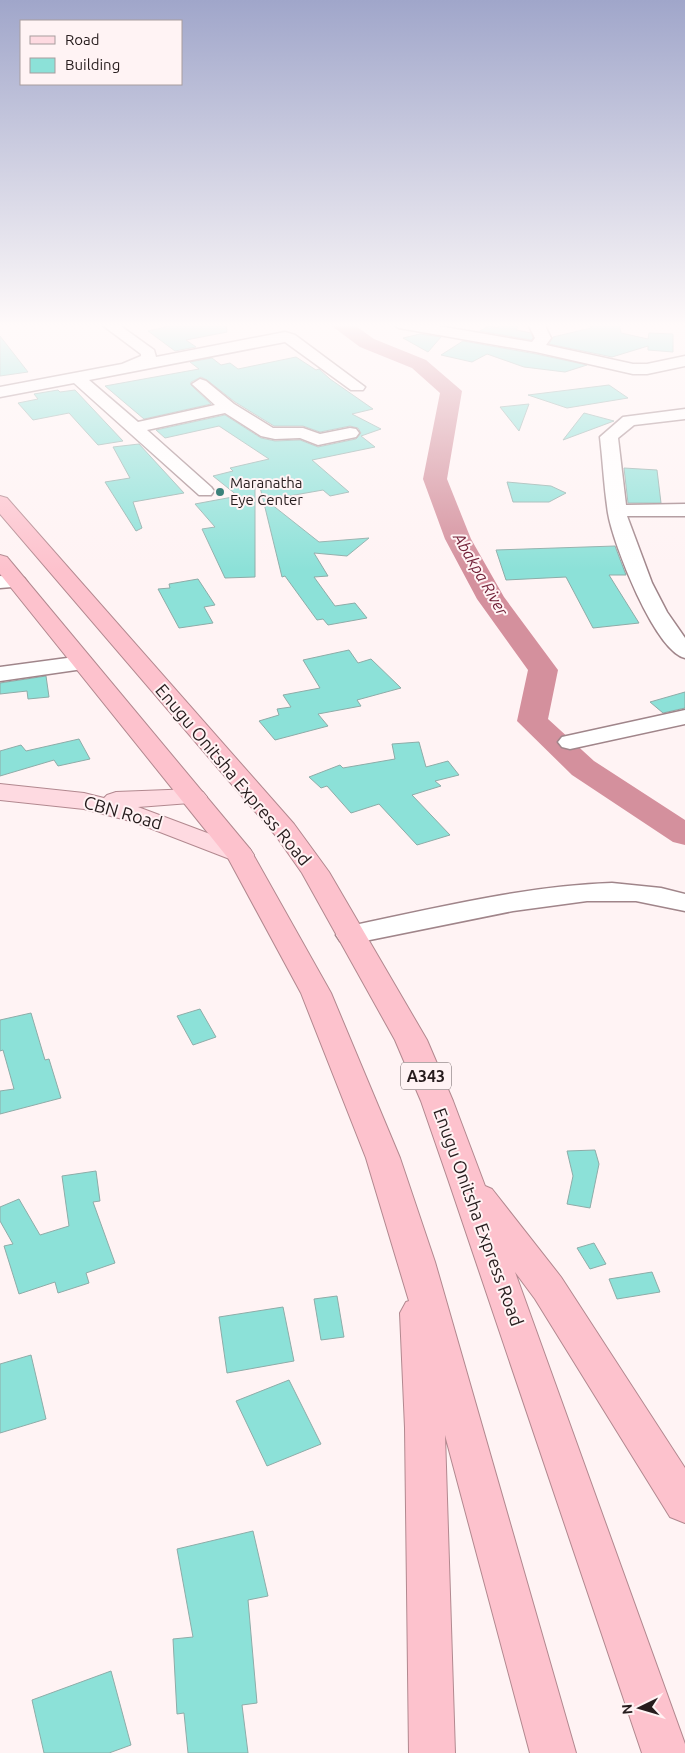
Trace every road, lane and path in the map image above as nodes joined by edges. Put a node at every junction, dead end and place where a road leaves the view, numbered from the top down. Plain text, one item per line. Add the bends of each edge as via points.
1 (109, 406) edge
2 (228, 406) joint
3 (685, 414) edge
4 (134, 428) junction
5 (350, 433) dead end
6 (205, 491) dead end
7 (0, 502) edge
8 (685, 510) edge
9 (618, 511) junction
10 (5, 575) edge
11 (685, 652) edge
12 (82, 663) junction
13 (0, 674) edge
14 (685, 716) edge
15 (570, 742) dead end
16 (0, 792) edge
17 (194, 797) junction
18 (84, 801) junction
19 (240, 856) junction
20 (685, 903) edge
21 (350, 935) junction
22 (466, 1179) junction
23 (417, 1262) junction
24 (685, 1504) edge
25 (432, 1753) edge
26 (553, 1753) edge
27 (665, 1753) edge

1 - 4 street
2 - 4 street
2 - 5 street via 275,434 299,433 322,440
3 - 9 street via 630,421 609,437
4 - 6 street
7 - 21 highway, Enugu Onitsha Express Road / A343 via 285,830 315,872
8 - 9 street
9 - 11 street via 645,590 657,615
10 - 12 highway
12 - 13 street
12 - 17 highway
14 - 15 street
16 - 18 main road, CBN Road
17 - 18 main road
17 - 19 highway
18 - 19 main road, CBN Road via 144,816
19 - 23 highway via 320,1002 383,1158
20 - 21 street via 631,892 566,893
21 - 22 highway, Enugu Onitsha Express Road / A343 via 410,1040
22 - 24 highway via 548,1288
22 - 27 highway, Enugu Onitsha Express Road / A343
23 - 25 highway via 425,1428
23 - 26 highway

